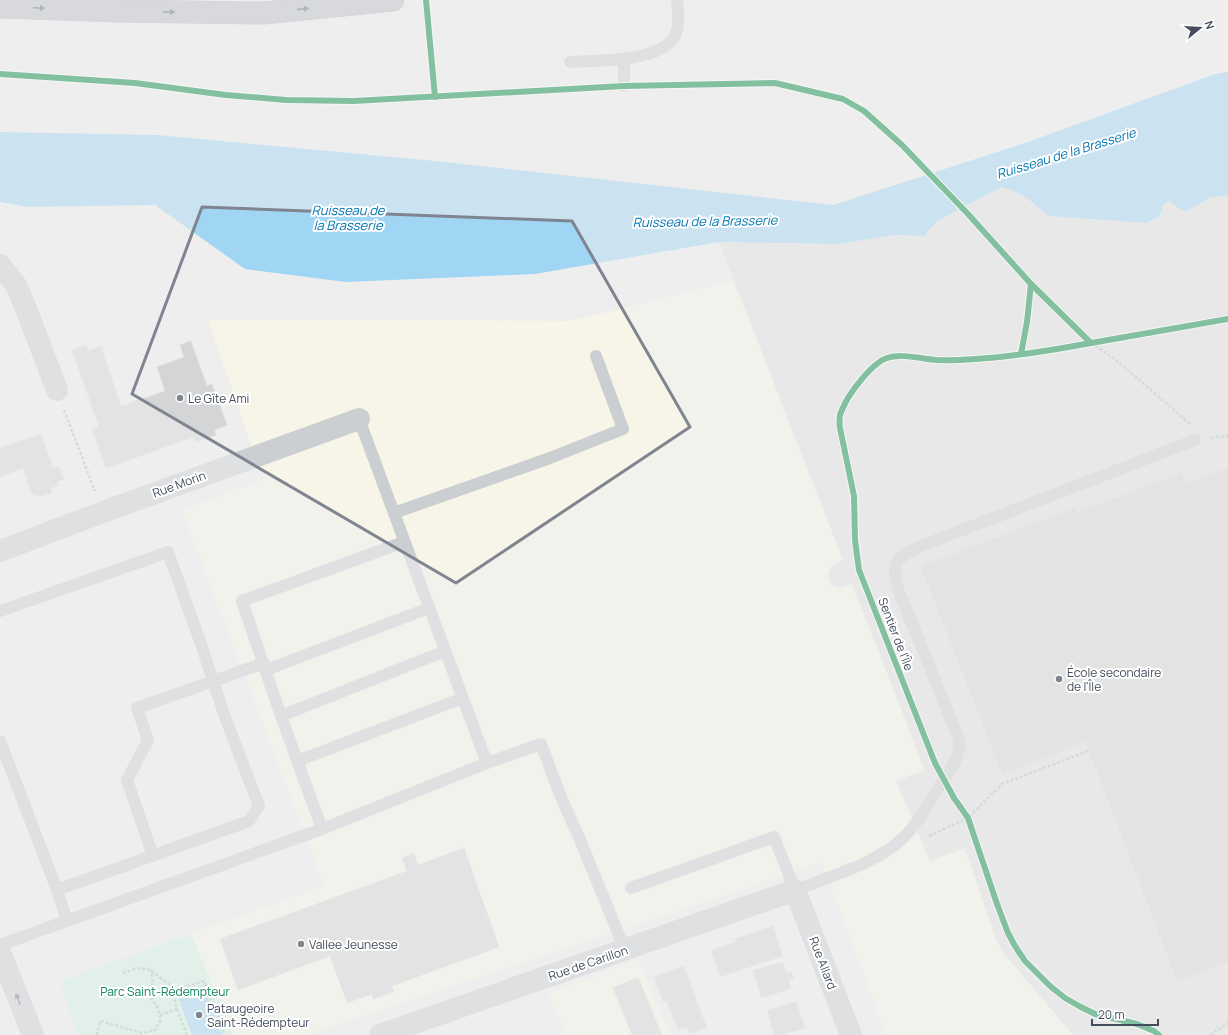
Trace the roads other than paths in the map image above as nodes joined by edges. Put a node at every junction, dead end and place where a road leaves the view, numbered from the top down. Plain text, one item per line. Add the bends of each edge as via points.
1 (393, 0) edge
2 (677, 0) edge
3 (0, 7) edge
4 (624, 59) junction
5 (570, 62) dead end
6 (624, 86) dead end
7 (0, 265) edge
8 (596, 356) dead end
9 (57, 390) road end
10 (359, 419) joint
11 (1195, 440) dead end
12 (394, 513) junction
13 (404, 542) junction
14 (0, 551) edge
15 (429, 608) junction
16 (0, 611) edge
17 (445, 651) junction
18 (265, 667) junction
19 (214, 682) junction
20 (463, 698) junction
21 (281, 716) junction
22 (0, 741) edge
23 (297, 761) junction
24 (487, 763) junction
25 (322, 829) junction
26 (153, 856) junction
27 (631, 888) dead end
28 (57, 890) junction
29 (795, 890) junction
30 (67, 920) junction
31 (0, 946) edge
32 (625, 950) junction
33 (0, 952) edge
34 (33, 1035) edge
35 (380, 1035) edge
36 (851, 1035) edge

3 -> 1 highway via 264,13
2 - 4 lane via 678,24 673,39 658,50
4 - 5 lane
4 - 6 lane
7 - 9 street via 16,285
8 - 12 lane via 623,429 550,458
10 - 12 lane
10 - 14 street, Rue Morin
11 - 29 lane via 903,554 894,569 898,589 958,738 958,755 914,826 902,840 863,864
12 - 13 lane
13 - 15 lane
13 - 18 lane via 242,601
15 - 17 lane
15 - 18 lane
16 - 19 lane via 168,552
17 - 20 lane
17 - 21 lane
18 - 19 lane
18 - 21 lane
19 - 26 lane via 138,708 148,740 127,780
19 - 26 lane via 259,806 249,821
20 - 23 lane
20 - 24 lane
21 - 23 lane
22 - 28 lane
23 - 25 lane
24 - 25 lane
24 - 32 lane via 541,744
25 - 30 lane
26 - 28 lane
27 - 29 lane via 774,837
28 - 30 lane
29 - 32 street, Rue de Carillon
29 - 36 street, Rue Allard
30 - 31 lane
32 - 35 street, Rue de Carillon
34 -> 33 main road

